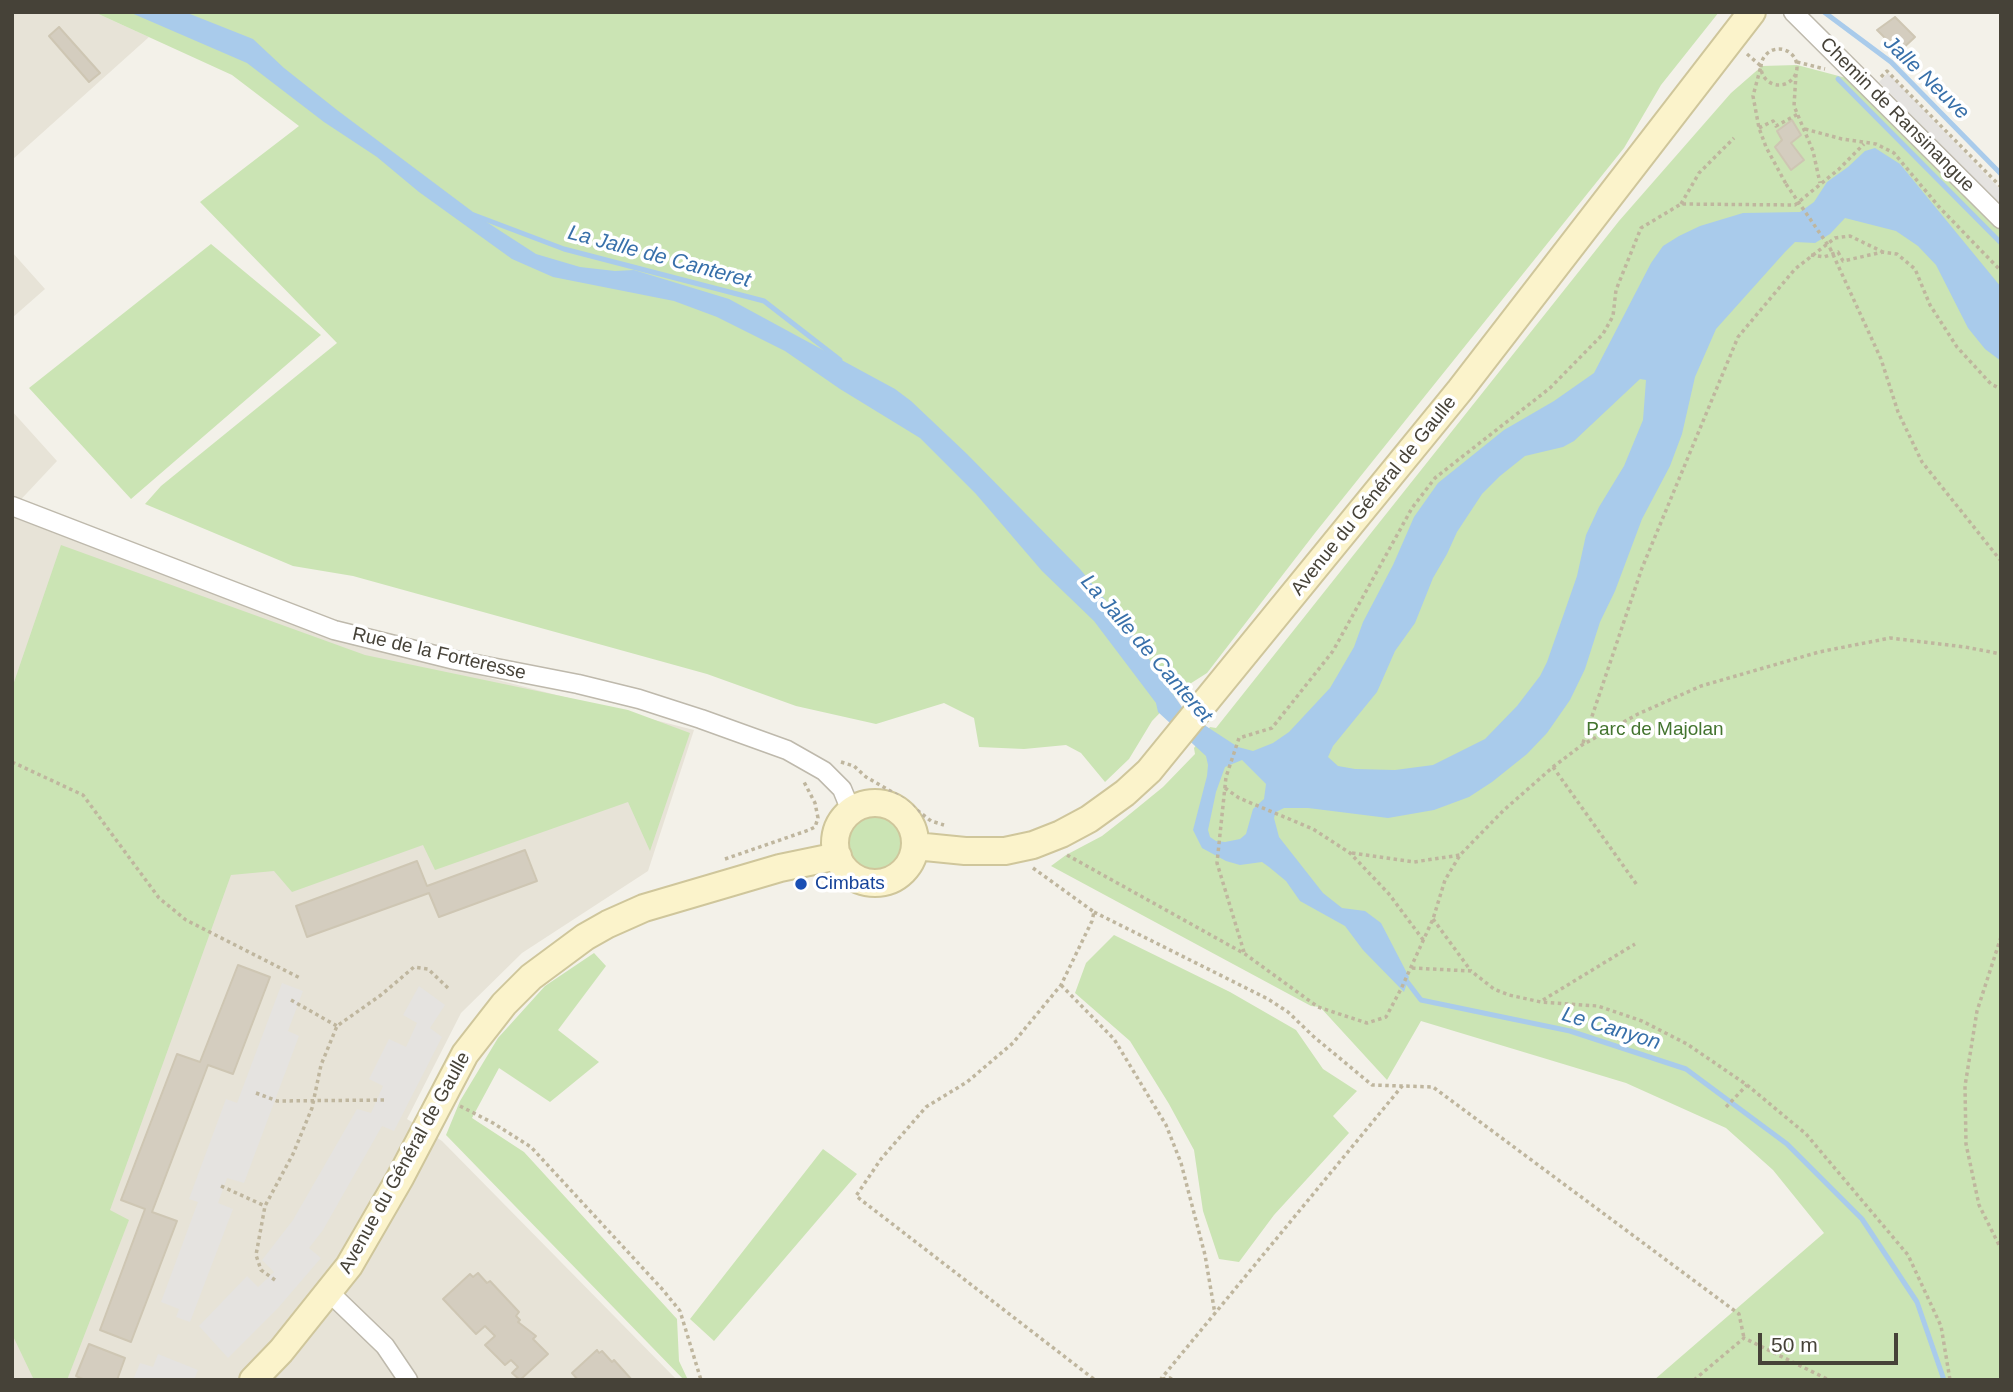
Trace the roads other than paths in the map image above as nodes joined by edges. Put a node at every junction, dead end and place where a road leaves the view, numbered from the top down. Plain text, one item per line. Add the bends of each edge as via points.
1 (1752, 12) edge
2 (1793, 12) edge
3 (2001, 219) edge
4 (12, 506) edge
5 (851, 810) junction
6 (915, 846) junction
7 (838, 856) junction
8 (329, 1292) junction
9 (253, 1380) edge
10 (408, 1380) edge

1 - 6 main road, Avenue du Général de Gaulle via 1460,390 1204,706 1125,793 1089,819 1043,841 1005,851
2 - 3 street, Chemin de Ransinangue
4 - 5 street, Rue de la Forteresse via 334,630 590,687 787,750 824,771 842,789
5 - 6 main road via 876,803 900,811 909,821
5 - 7 main road via 837,831
6 - 7 main road via 904,870 880,882 854,876
7 - 8 main road, Avenue du Général de Gaulle via 667,901 608,924 531,977 464,1054 370,1233
8 - 9 main road, Avenue du Général de Gaulle
8 - 10 street via 385,1346

